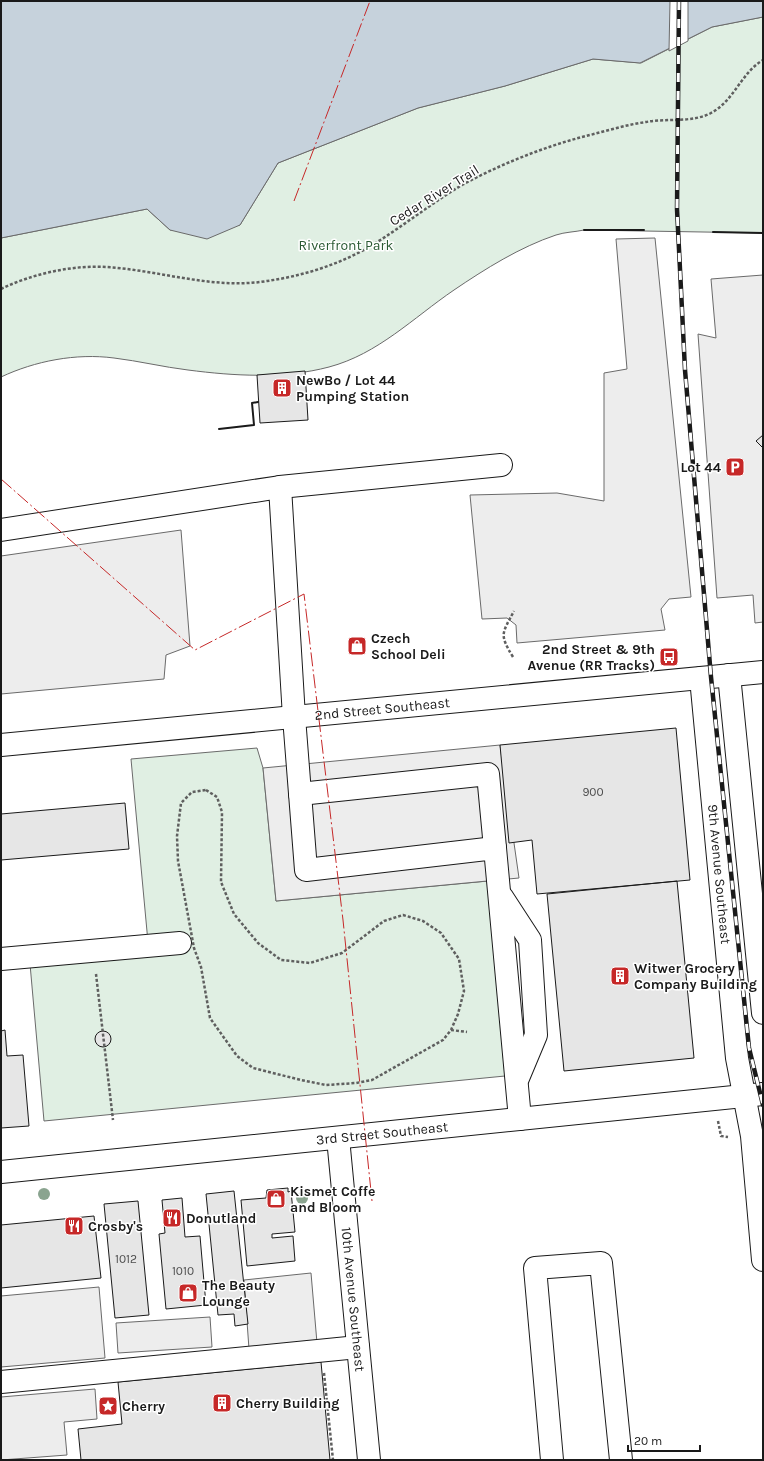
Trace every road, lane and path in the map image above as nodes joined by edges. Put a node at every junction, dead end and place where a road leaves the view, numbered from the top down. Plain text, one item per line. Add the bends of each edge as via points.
1 (763, 60) edge
2 (1, 289) edge
3 (501, 464) dead end
4 (280, 487) junction
5 (1, 530) edge
6 (514, 611) dead end
7 (513, 657) dead end
8 (763, 672) edge
9 (729, 675) junction
10 (701, 678) junction
11 (294, 717) junction
12 (1, 745) edge
13 (300, 794) junction
14 (495, 848) junction
15 (180, 944) dead end
16 (94, 951) junction
17 (1, 959) edge
18 (763, 1013) edge
19 (451, 1030) junction
20 (467, 1032) dead end
21 (754, 1095) edge
22 (520, 1119) junction
23 (113, 1120) dead end
24 (718, 1121) dead end
25 (735, 1137) dead end
26 (338, 1138) junction
27 (1, 1172) edge
28 (763, 1260) edge
29 (358, 1347) junction
30 (322, 1351) junction
31 (1, 1382) edge
32 (333, 1460) edge
33 (369, 1460) edge
34 (552, 1460) edge
35 (621, 1460) edge

1 - 2 path, Cedar River Trail via 746,74 728,100 710,114 626,126 557,145 520,159 462,186 367,248 316,270 265,282 241,283 192,280 105,267 83,268 39,275
3 - 4 street
4 - 5 street
4 - 11 street
6 - 7 path via 503,641
8 - 9 street, 2nd Street Southeast
9 - 10 street, 2nd Street Southeast
9 - 18 street
10 - 11 street, 2nd Street Southeast
10 - 21 street, 9th Avenue Southeast via 737,1058
11 - 12 street, 2nd Street Southeast
11 - 13 street
13 - 14 street via 488,774
13 - 14 street via 306,870
14 - 22 street
15 - 16 street
16 - 17 street
16 - 23 path
19 - 19 path via 464,991 459,959 441,933 423,921 403,915 384,921 342,953 310,963 281,960 258,943 234,914 221,882 222,812 216,797 206,790 192,792 181,803 177,836 178,861 194,948 201,967 210,1018 237,1056 253,1068 301,1080 326,1085 356,1083 372,1080 443,1040
19 - 20 path
21 - 22 street, 3rd Street Southeast
21 - 28 street, 9th Avenue Southeast via 752,1136
22 - 26 street, 3rd Street Southeast
24 - 25 path via 721,1136
26 - 27 street, 3rd Street Southeast
26 - 29 street, 10th Avenue Southeast
29 - 30 street
29 - 33 street, 10th Avenue Southeast
30 - 31 street
30 - 32 path
34 - 35 street via 535,1268 601,1263

